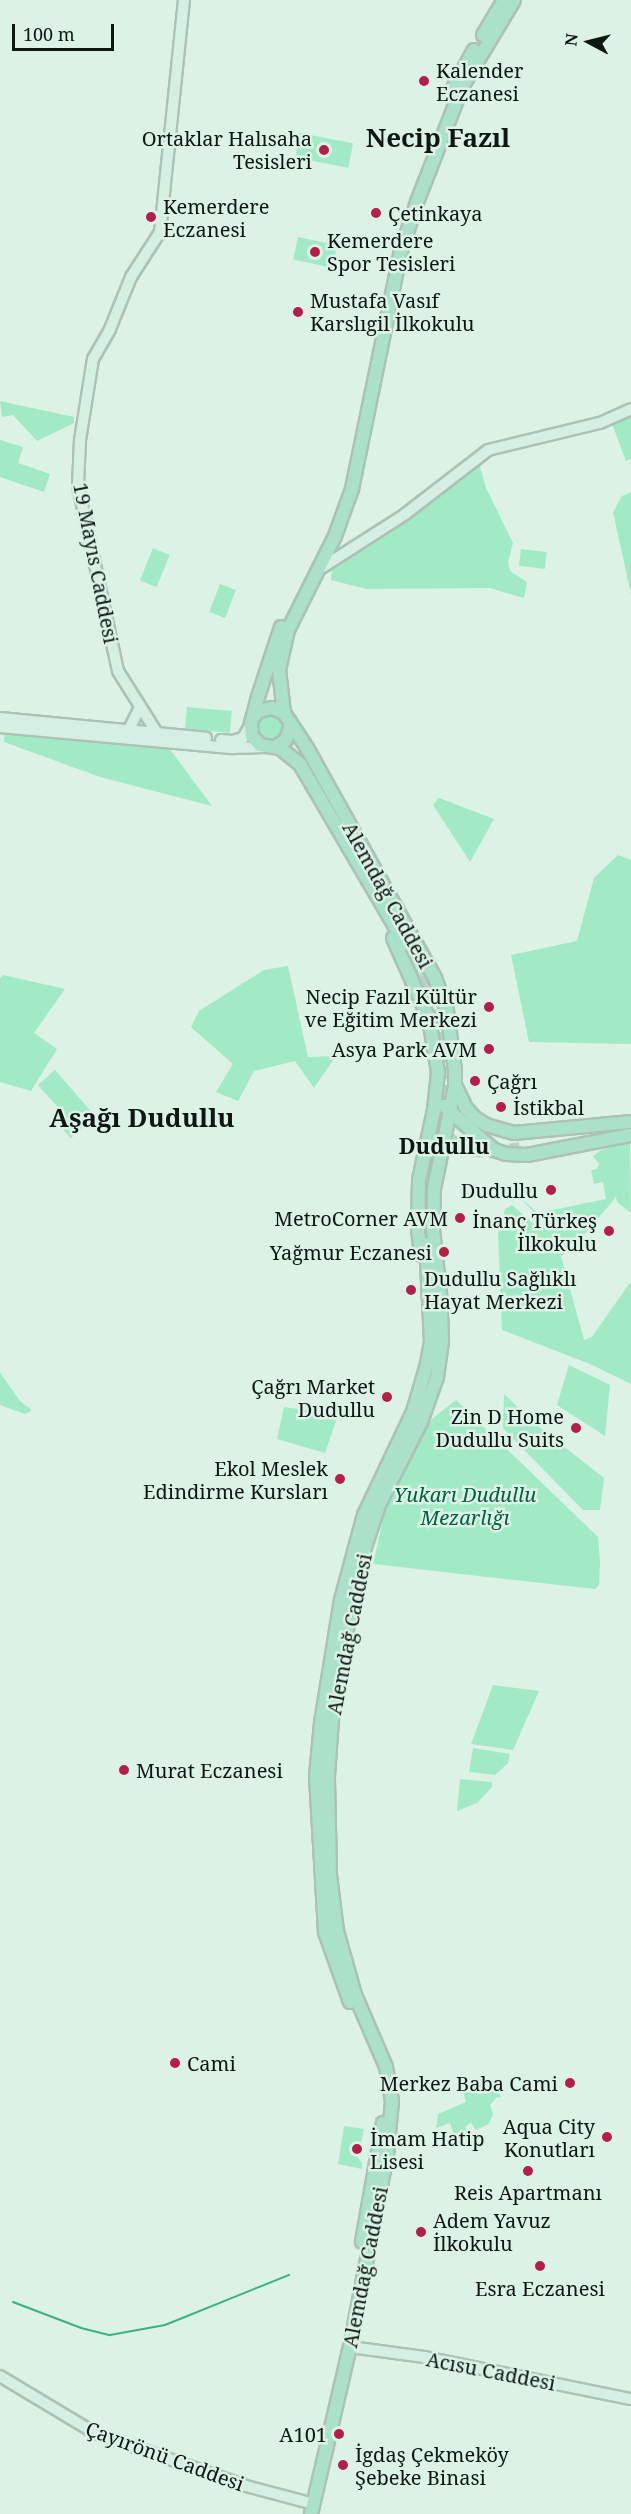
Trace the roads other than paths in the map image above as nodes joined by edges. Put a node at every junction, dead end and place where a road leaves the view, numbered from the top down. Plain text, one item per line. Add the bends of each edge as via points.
1 (184, 0) edge
2 (504, 0) edge
3 (514, 0) edge
4 (465, 72) junction
5 (631, 409) edge
6 (360, 429) junction
7 (318, 570) junction
8 (140, 707) junction
9 (287, 717) junction
10 (0, 718) edge
11 (253, 720) junction
12 (0, 728) edge
13 (128, 731) junction
14 (157, 733) junction
15 (270, 747) junction
16 (317, 791) junction
17 (405, 944) tunnel mouth
18 (447, 1011) junction
19 (429, 1019) junction
20 (455, 1070) junction
21 (438, 1072) junction
22 (455, 1086) junction
23 (450, 1111) junction
24 (631, 1122) edge
25 (514, 1132) junction
26 (631, 1135) edge
27 (518, 1151) junction
28 (428, 1177) tunnel mouth
29 (428, 1296) junction
30 (322, 1776) junction
31 (346, 2346) junction
32 (0, 2376) edge
33 (631, 2399) edge
34 (308, 2509) edge

1 - 8 street, 19 Mayıs Caddesi via 160,232 132,277 93,358 80,440 78,486 106,620 118,671
2 - 4 main road, Alemdağ Caddesi
3 - 4 main road, Alemdağ Caddesi
4 - 6 main road, Alemdağ Caddesi via 413,202
5 - 7 street via 600,423 488,450 404,515
6 - 7 main road, Alemdağ Caddesi via 352,489 336,536
6 - 11 main road, Alemdağ Caddesi via 328,533 281,627
7 - 9 main road, Alemdağ Caddesi via 282,649 279,678
8 - 13 street
8 - 14 street, 19 Mayıs Caddesi
9 - 11 main road via 278,709 265,708
9 - 15 main road via 286,741
9 - 18 main road, Alemdağ Caddesi via 435,978
10 - 13 street
11 - 14 street via 243,738 232,741
11 - 15 main road, Alemdağ Caddesi via 255,741
12 - 15 street via 233,748
13 - 14 street
15 - 16 main road, Alemdağ Caddesi via 291,755
16 - 17 main road, Alemdağ Caddesi
16 - 19 main road, Alemdağ Caddesi via 327,821 400,951
18 - 19 main road via 433,1011
18 - 20 main road, Alemdağ Caddesi
19 - 21 main road, Alemdağ Caddesi
20 - 21 main road
20 - 22 main road, Alemdağ Caddesi
21 - 23 main road via 441,1102
21 - 29 main road, Alemdağ Caddesi via 419,1180 419,1240
22 - 23 main road, Alemdağ Caddesi
22 - 25 main road via 475,1119
23 - 27 main road via 494,1150
23 - 30 main road, Alemdağ Caddesi via 436,1171 433,1209 442,1340 437,1377 421,1422 379,1505 365,1547
24 - 25 main road
25 - 27 main road via 506,1136 502,1145 506,1152
26 - 27 main road
28 - 29 main road, Alemdağ Caddesi
29 - 30 main road, Alemdağ Caddesi via 431,1342 427,1364 413,1412 364,1515 341,1600 321,1723
30 - 31 main road, Alemdağ Caddesi via 325,1932 385,2088 378,2178
31 - 33 street, Acısu Caddesi via 424,2357
31 - 34 main road, Alemdağ Caddesi
32 - 34 street, Çayırönü Caddesi via 95,2433

